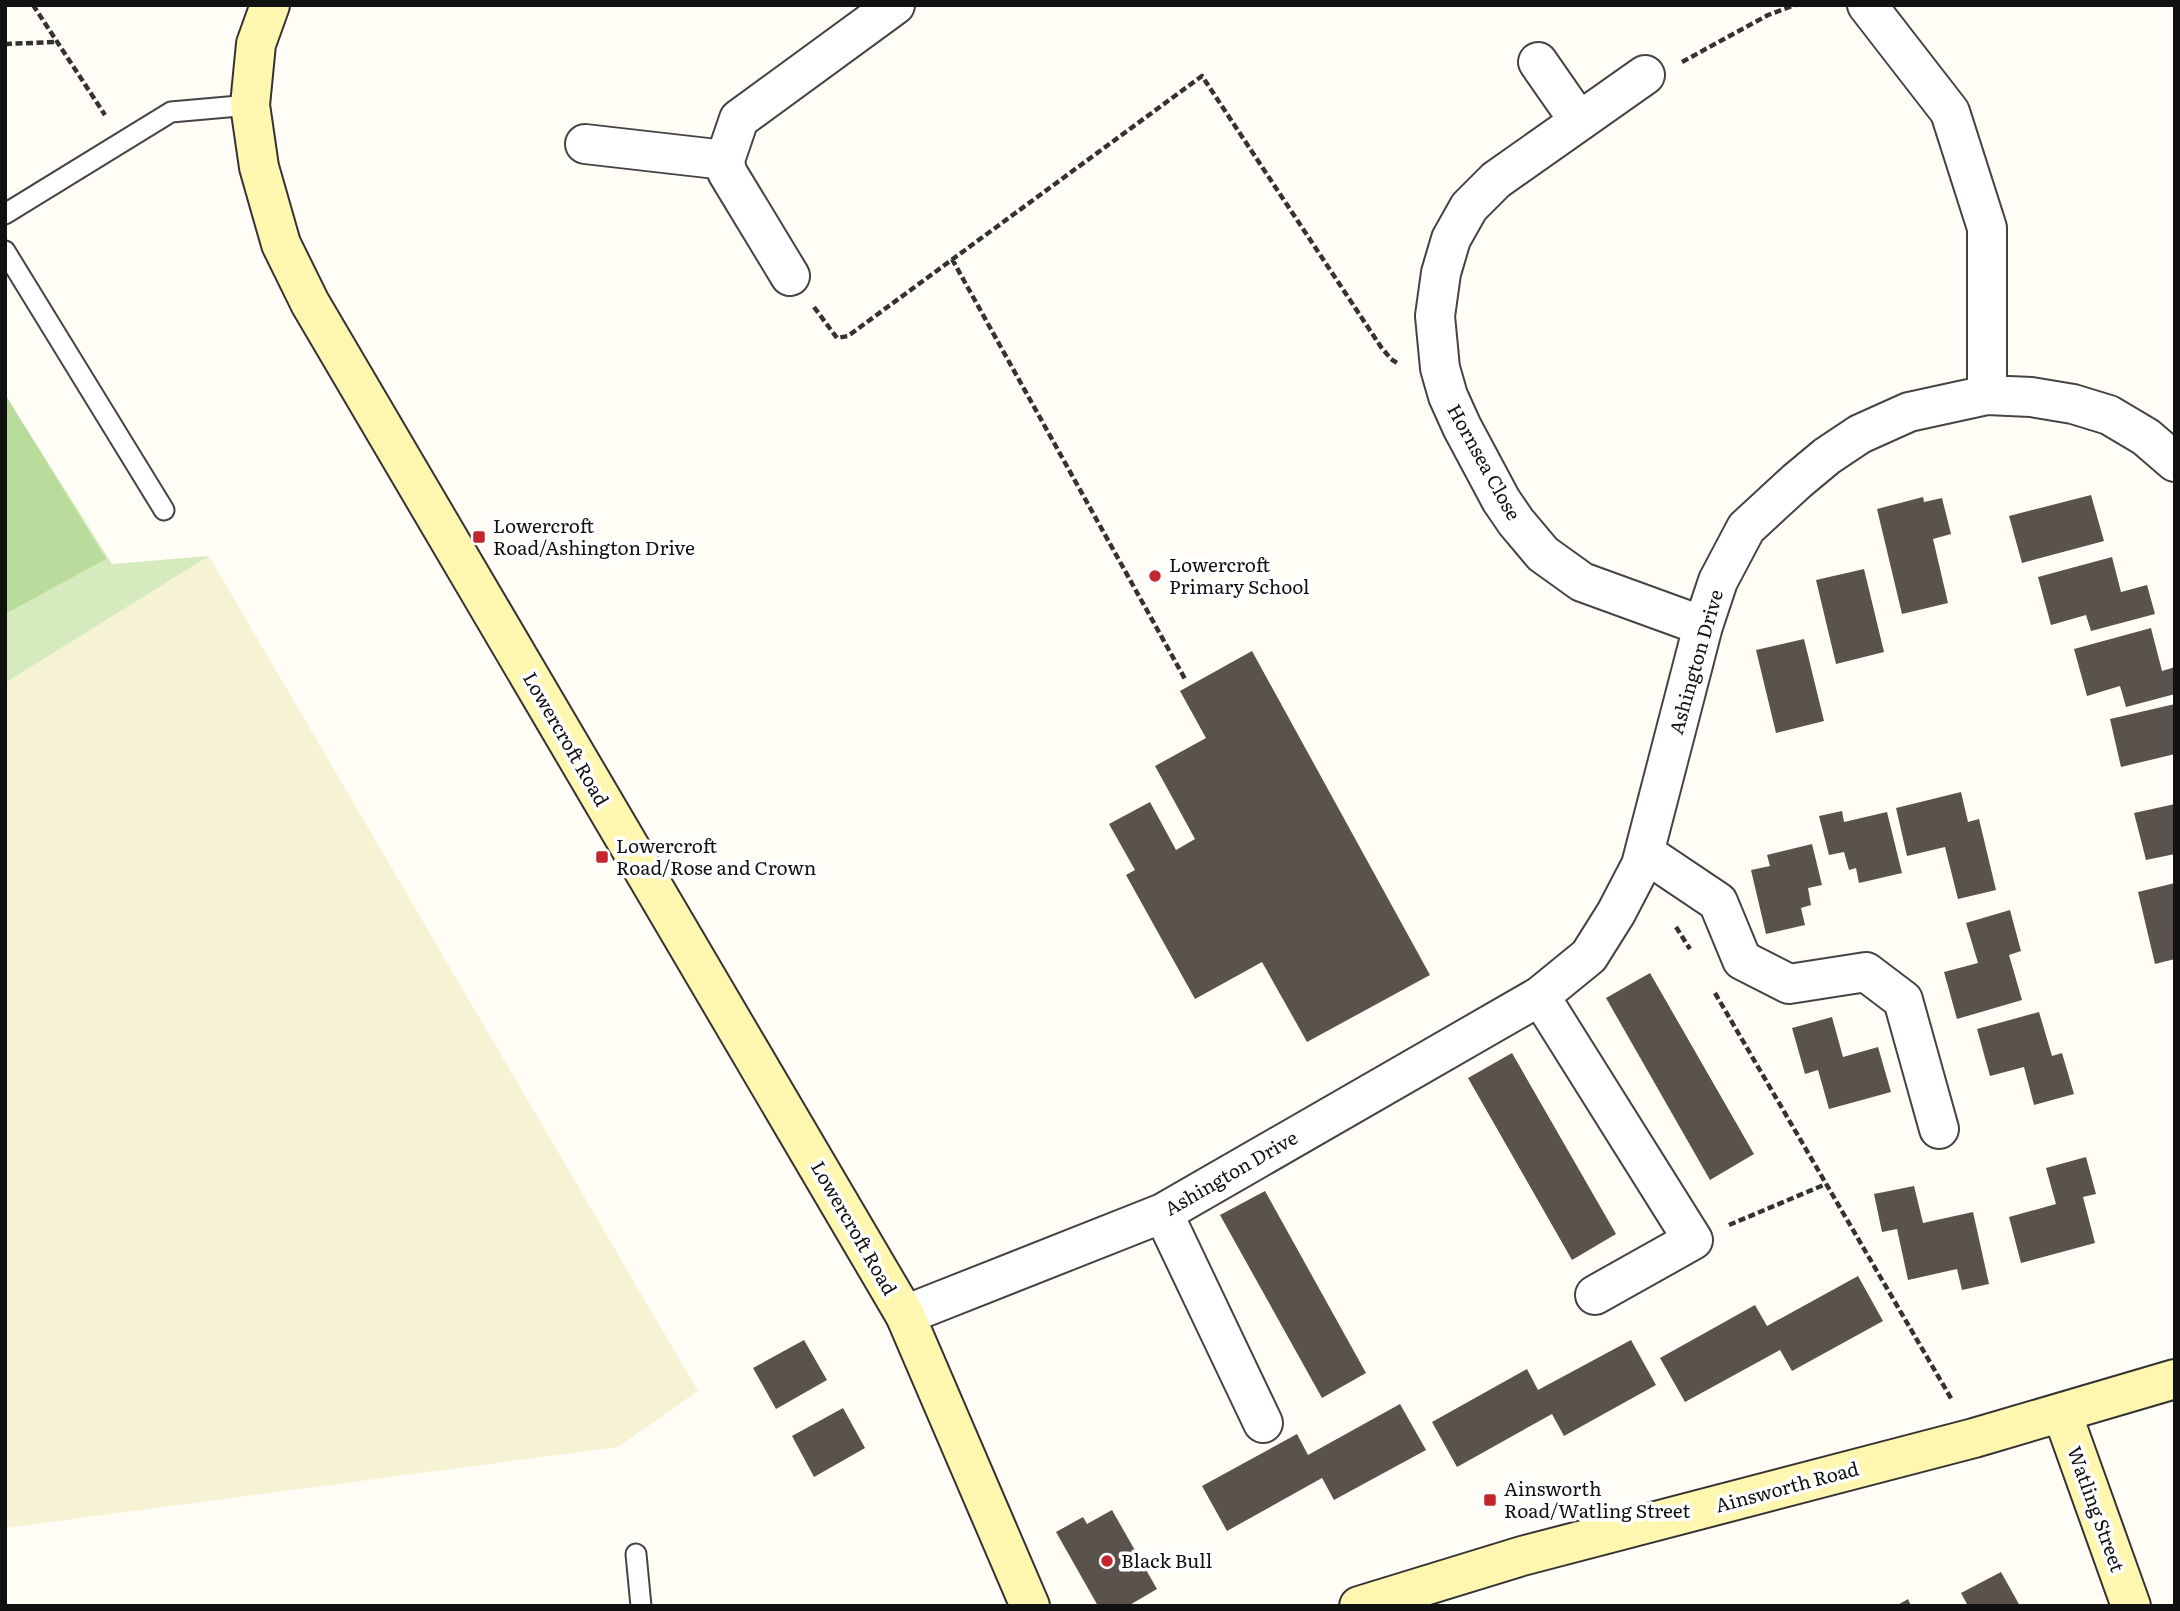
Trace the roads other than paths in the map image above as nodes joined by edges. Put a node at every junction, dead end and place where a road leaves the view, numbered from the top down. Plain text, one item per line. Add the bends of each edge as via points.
1 (270, 5) edge
2 (895, 5) edge
3 (1867, 5) edge
4 (1538, 62) dead end
5 (1645, 75) road end
6 (250, 105) junction
7 (1579, 121) junction
8 (585, 144) dead end
9 (725, 160) junction
10 (5, 214) edge
11 (5, 250) edge
12 (790, 276) road end
13 (1987, 395) junction
14 (2175, 462) edge
15 (164, 510) dead end
16 (1703, 626) junction
17 (1645, 853) junction
18 (1540, 996) junction
19 (1939, 1129) dead end
20 (1163, 1213) junction
21 (1595, 1295) dead end
22 (905, 1315) junction
23 (2175, 1379) edge
24 (2062, 1413) junction
25 (1263, 1423) dead end
26 (636, 1554) dead end
27 (641, 1606) edge
28 (1030, 1606) edge
29 (1359, 1606) edge
30 (2131, 1606) edge

1 - 6 street, Lowercroft Road via 256,44
2 - 9 street via 738,119
3 - 13 street via 1950,112 1987,229
4 - 7 street
5 - 7 street, Hornsea Close
6 - 10 lane via 171,111
6 - 22 street, Lowercroft Road via 259,167 281,244 310,303
7 - 16 street, Hornsea Close via 1496,180 1469,207 1451,239 1441,273 1435,316 1440,368 1462,428 1501,500 1543,554 1582,582
8 - 9 street
9 - 12 street via 727,172
11 - 15 lane
13 - 14 street, Ashington Drive via 2031,397 2109,415
13 - 16 street, Ashington Drive via 1909,412 1860,434 1827,456 1746,528 1718,581
16 - 17 street, Ashington Drive
17 - 18 street, Ashington Drive via 1588,956
17 - 19 street via 1718,902 1742,960 1789,984 1867,972 1903,1000
18 - 20 street, Ashington Drive
18 - 21 street via 1692,1240
20 - 22 street, Ashington Drive
20 - 25 street
22 - 28 street, Lowercroft Road
23 - 24 street, Ainsworth Road
24 - 29 street, Ainsworth Road via 1522,1556
24 - 30 street, Watling Street
26 - 27 lane

